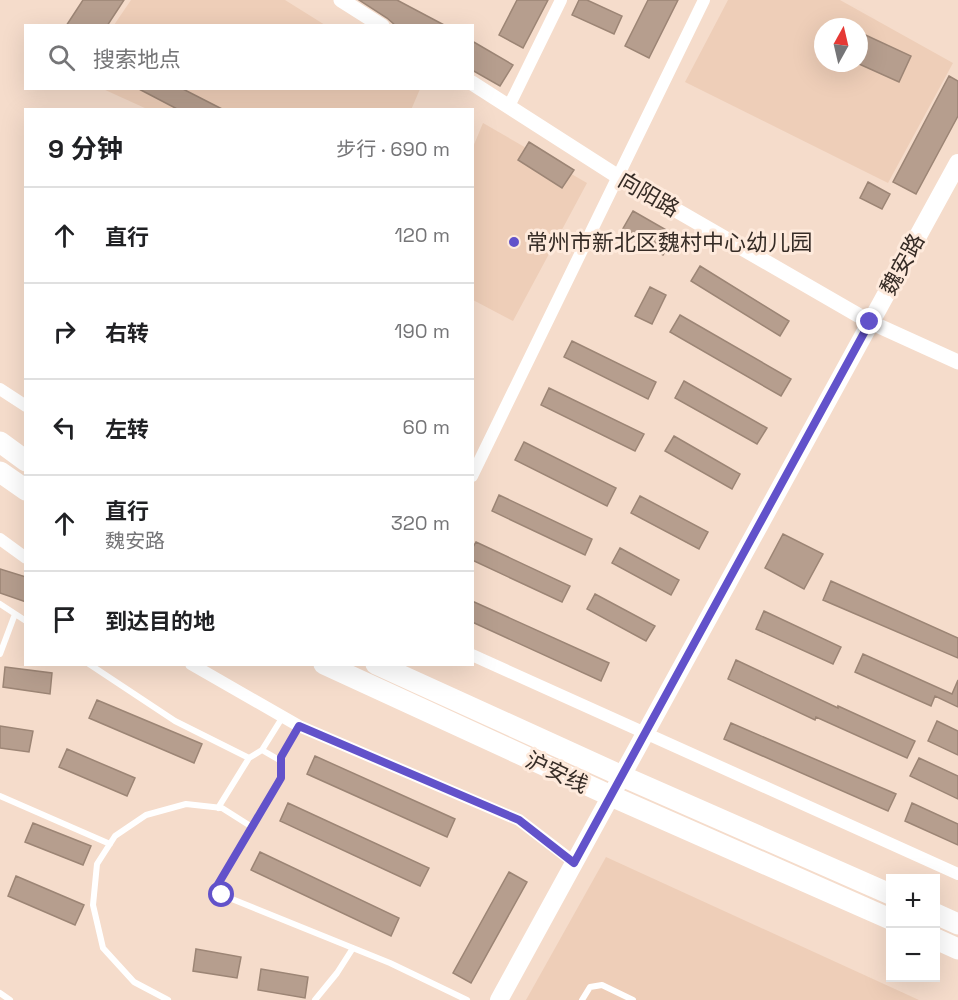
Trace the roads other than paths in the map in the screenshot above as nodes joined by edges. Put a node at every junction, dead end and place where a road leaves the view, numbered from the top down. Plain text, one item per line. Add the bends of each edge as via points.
1 (341, 0) edge
2 (561, 0) edge
3 (704, 0) edge
4 (379, 24) edge
5 (474, 84) edge
6 (509, 106) junction
7 (958, 162) edge
8 (617, 176) junction
9 (870, 322) junction
10 (958, 362) edge
11 (0, 389) edge
12 (24, 405) edge
13 (0, 442) edge
14 (24, 460) edge
15 (0, 472) edge
16 (474, 472) edge
17 (24, 489) edge
18 (0, 539) edge
19 (24, 557) edge
20 (0, 604) edge
21 (15, 614) junction
22 (24, 620) edge
23 (0, 626) edge
24 (9, 630) junction
25 (0, 654) edge
26 (474, 657) edge
27 (92, 666) edge
28 (194, 666) edge
29 (328, 666) edge
30 (380, 666) edge
31 (282, 718) junction
32 (299, 726) junction
33 (646, 734) junction
34 (262, 750) junction
35 (249, 758) junction
36 (281, 761) junction
37 (622, 776) junction
38 (0, 796) edge
39 (611, 796) junction
40 (218, 808) junction
41 (252, 827) junction
42 (110, 844) junction
43 (574, 863) junction
44 (958, 874) edge
45 (886, 892) edge
46 (940, 916) edge
47 (886, 917) edge
48 (958, 924) edge
49 (940, 941) edge
50 (353, 948) junction
51 (958, 949) edge
52 (0, 993) edge
53 (10, 1000) edge
54 (168, 1000) edge
55 (315, 1000) edge
56 (467, 1000) edge
57 (499, 1000) edge
58 (582, 1000) edge
59 (633, 1000) edge

1 - 4 street
2 - 6 street
3 - 8 street
5 - 6 street, 向阳路
6 - 8 street, 向阳路
7 - 9 main road, 魏安路
8 - 9 street, 向阳路
8 - 16 street
9 - 10 street, 向阳路
9 - 33 main road, 魏安路
11 - 12 street
13 - 14 highway
15 - 17 highway
18 - 19 street
20 - 21 lane
21 - 22 lane
21 - 24 lane
23 - 24 lane
24 - 25 lane
26 - 33 street
27 - 35 lane via 175,721
28 - 31 street
29 - 39 highway, 沪安线
30 - 37 highway, 沪安线
31 - 32 street
31 - 34 lane
32 - 36 lane
32 - 43 street via 519,820
33 - 37 main road, 魏安路
33 - 44 street
34 - 35 lane
34 - 36 lane
35 - 40 lane
36 - 41 lane via 281,778
37 - 39 main road, 魏安路
37 - 45 highway, 沪安线
38 - 42 lane
39 - 43 main road, 魏安路
39 - 47 highway, 沪安线
40 - 41 lane
40 - 42 lane via 186,804 146,815 115,836
41 - 50 lane via 217,886 222,895
42 - 54 lane via 97,864 93,905 103,948 134,982
43 - 57 main road, 魏安路
46 - 48 highway
49 - 51 highway
50 - 55 lane
50 - 56 lane
52 - 53 lane
58 - 59 lane via 590,987 603,985

